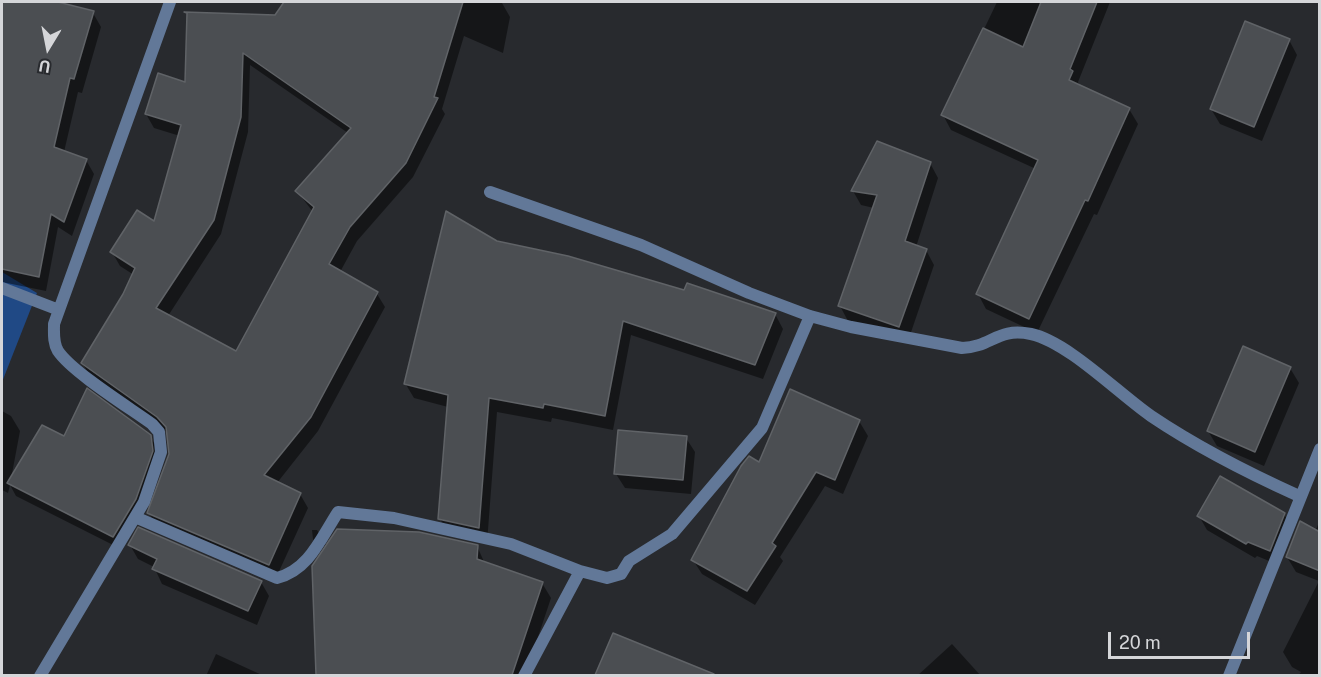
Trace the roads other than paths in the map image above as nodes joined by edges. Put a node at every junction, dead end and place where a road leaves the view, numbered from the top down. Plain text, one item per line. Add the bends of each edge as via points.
1 (170, 2) edge
2 (490, 192) dead end
3 (2, 288) edge
4 (59, 310) junction
5 (808, 321) junction
6 (1320, 449) edge
7 (1299, 496) junction
8 (135, 517) junction
9 (580, 571) junction
10 (40, 675) edge
11 (524, 675) edge
12 (1229, 675) edge

1 - 4 street
2 - 5 street via 641,245
3 - 4 street
4 - 8 street via 54,338 58,351 159,432 161,452
5 - 7 street via 962,348 976,348 1007,331 1033,334 1112,383 1150,415
5 - 9 street via 762,428 672,534 629,561 621,574 607,578
6 - 7 street
7 - 12 street
8 - 9 street via 277,578 305,564 338,512 394,518 511,544
8 - 10 street
9 - 11 street

